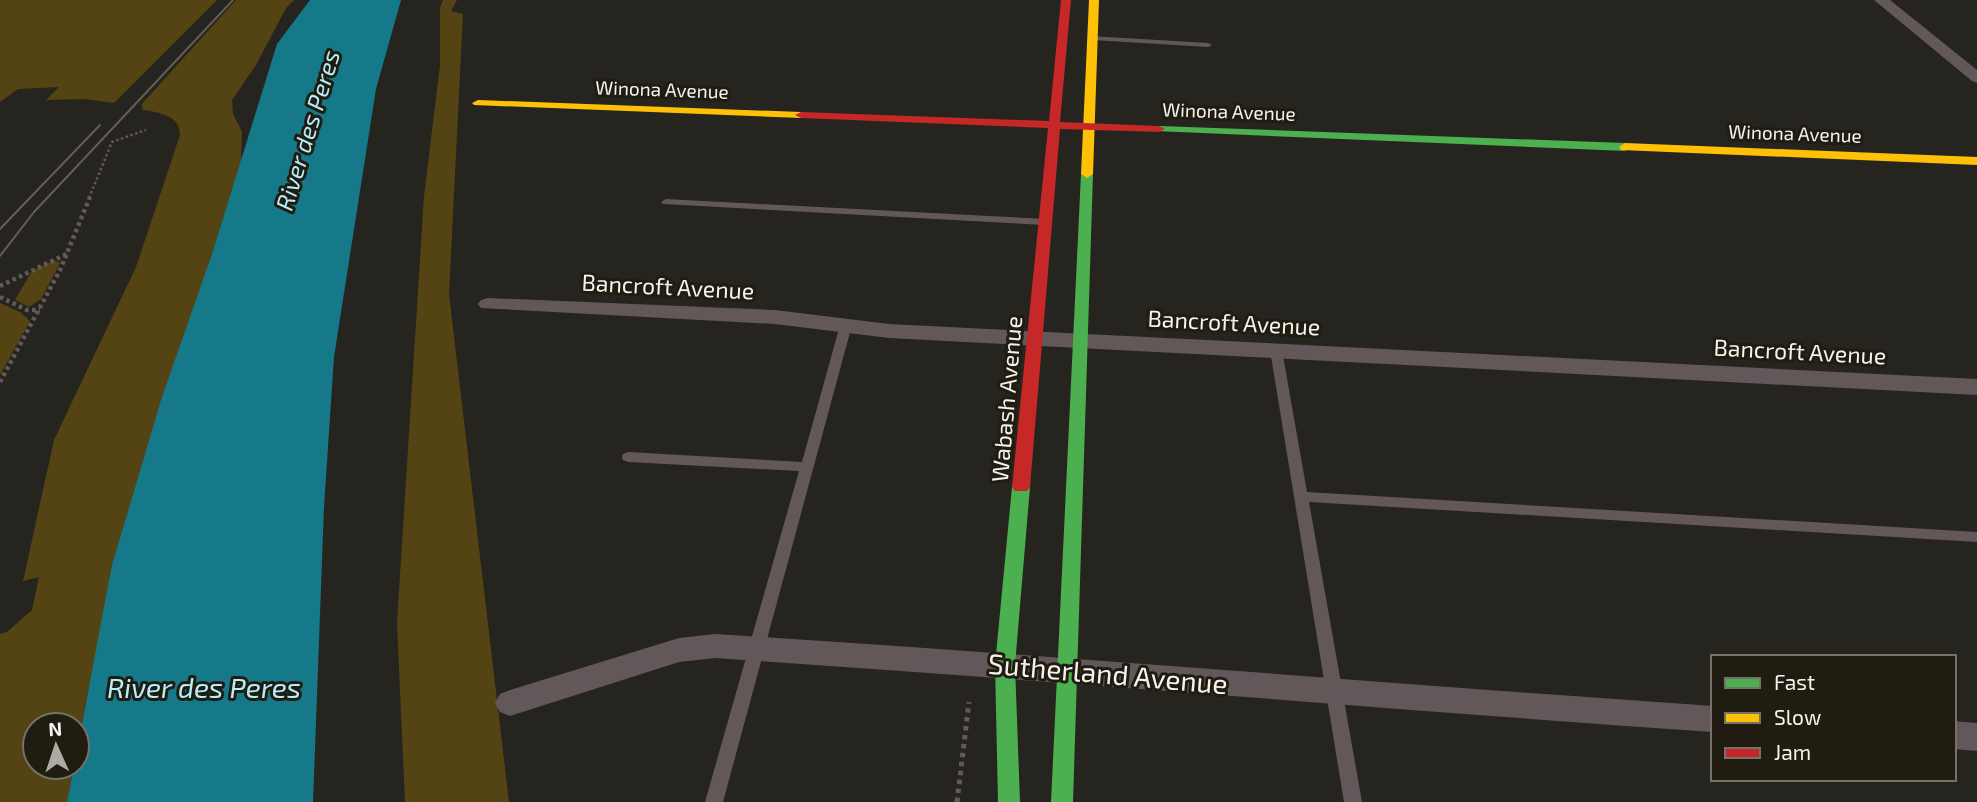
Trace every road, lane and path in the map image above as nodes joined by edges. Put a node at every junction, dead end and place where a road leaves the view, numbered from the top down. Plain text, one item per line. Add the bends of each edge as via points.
1 (1066, 0) edge
2 (1094, 0) edge
3 (1881, 0) edge
4 (1093, 38) junction
5 (1208, 45) dead end
6 (1977, 79) edge
7 (478, 103) dead end
8 (1053, 126) junction
9 (1090, 127) junction
10 (146, 130) dead end
11 (1977, 161) edge
12 (666, 202) dead end
13 (1045, 222) junction
14 (67, 254) junction
15 (0, 286) edge
16 (0, 297) edge
17 (488, 304) dead end
18 (40, 310) junction
19 (846, 325) junction
20 (1034, 338) junction
21 (1079, 340) junction
22 (1276, 350) junction
23 (0, 382) edge
24 (1977, 387) edge
25 (628, 457) dead end
26 (807, 467) junction
27 (1301, 497) junction
28 (1977, 537) edge
29 (756, 648) junction
30 (1005, 665) junction
31 (1068, 669) junction
32 (1335, 693) junction
33 (510, 703) dead end
34 (1711, 719) edge
35 (1956, 735) edge
36 (1977, 737) edge
37 (714, 802) edge
38 (1009, 802) edge
39 (1062, 802) edge
40 (1353, 802) edge

1 - 8 main road, Wabash Avenue
2 - 4 main road
3 - 6 street
4 - 5 lane
4 - 9 main road
7 - 8 main road, Winona Avenue
8 - 9 main road, Winona Avenue
8 - 13 main road, Wabash Avenue
9 - 11 main road, Winona Avenue
9 - 21 main road
10 - 14 path via 112,142
12 - 13 lane
13 - 20 main road, Wabash Avenue
14 - 15 path
14 - 18 path
16 - 18 path via 27,310
17 - 19 street, Bancroft Avenue via 775,317
18 - 23 path
19 - 20 street, Bancroft Avenue
19 - 26 lane
20 - 21 street, Bancroft Avenue
20 - 30 main road, Wabash Avenue
21 - 22 street, Bancroft Avenue
21 - 31 main road
22 - 24 street, Bancroft Avenue
22 - 27 lane
25 - 26 lane
26 - 29 lane
27 - 28 lane
27 - 32 lane
29 - 30 street, Sutherland Avenue
29 - 33 street, Sutherland Avenue via 679,650
29 - 37 lane
30 - 31 street, Sutherland Avenue
30 - 38 main road, Wabash Avenue
31 - 32 street, Sutherland Avenue
31 - 39 main road
32 - 34 street, Sutherland Avenue
32 - 40 lane
35 - 36 street

